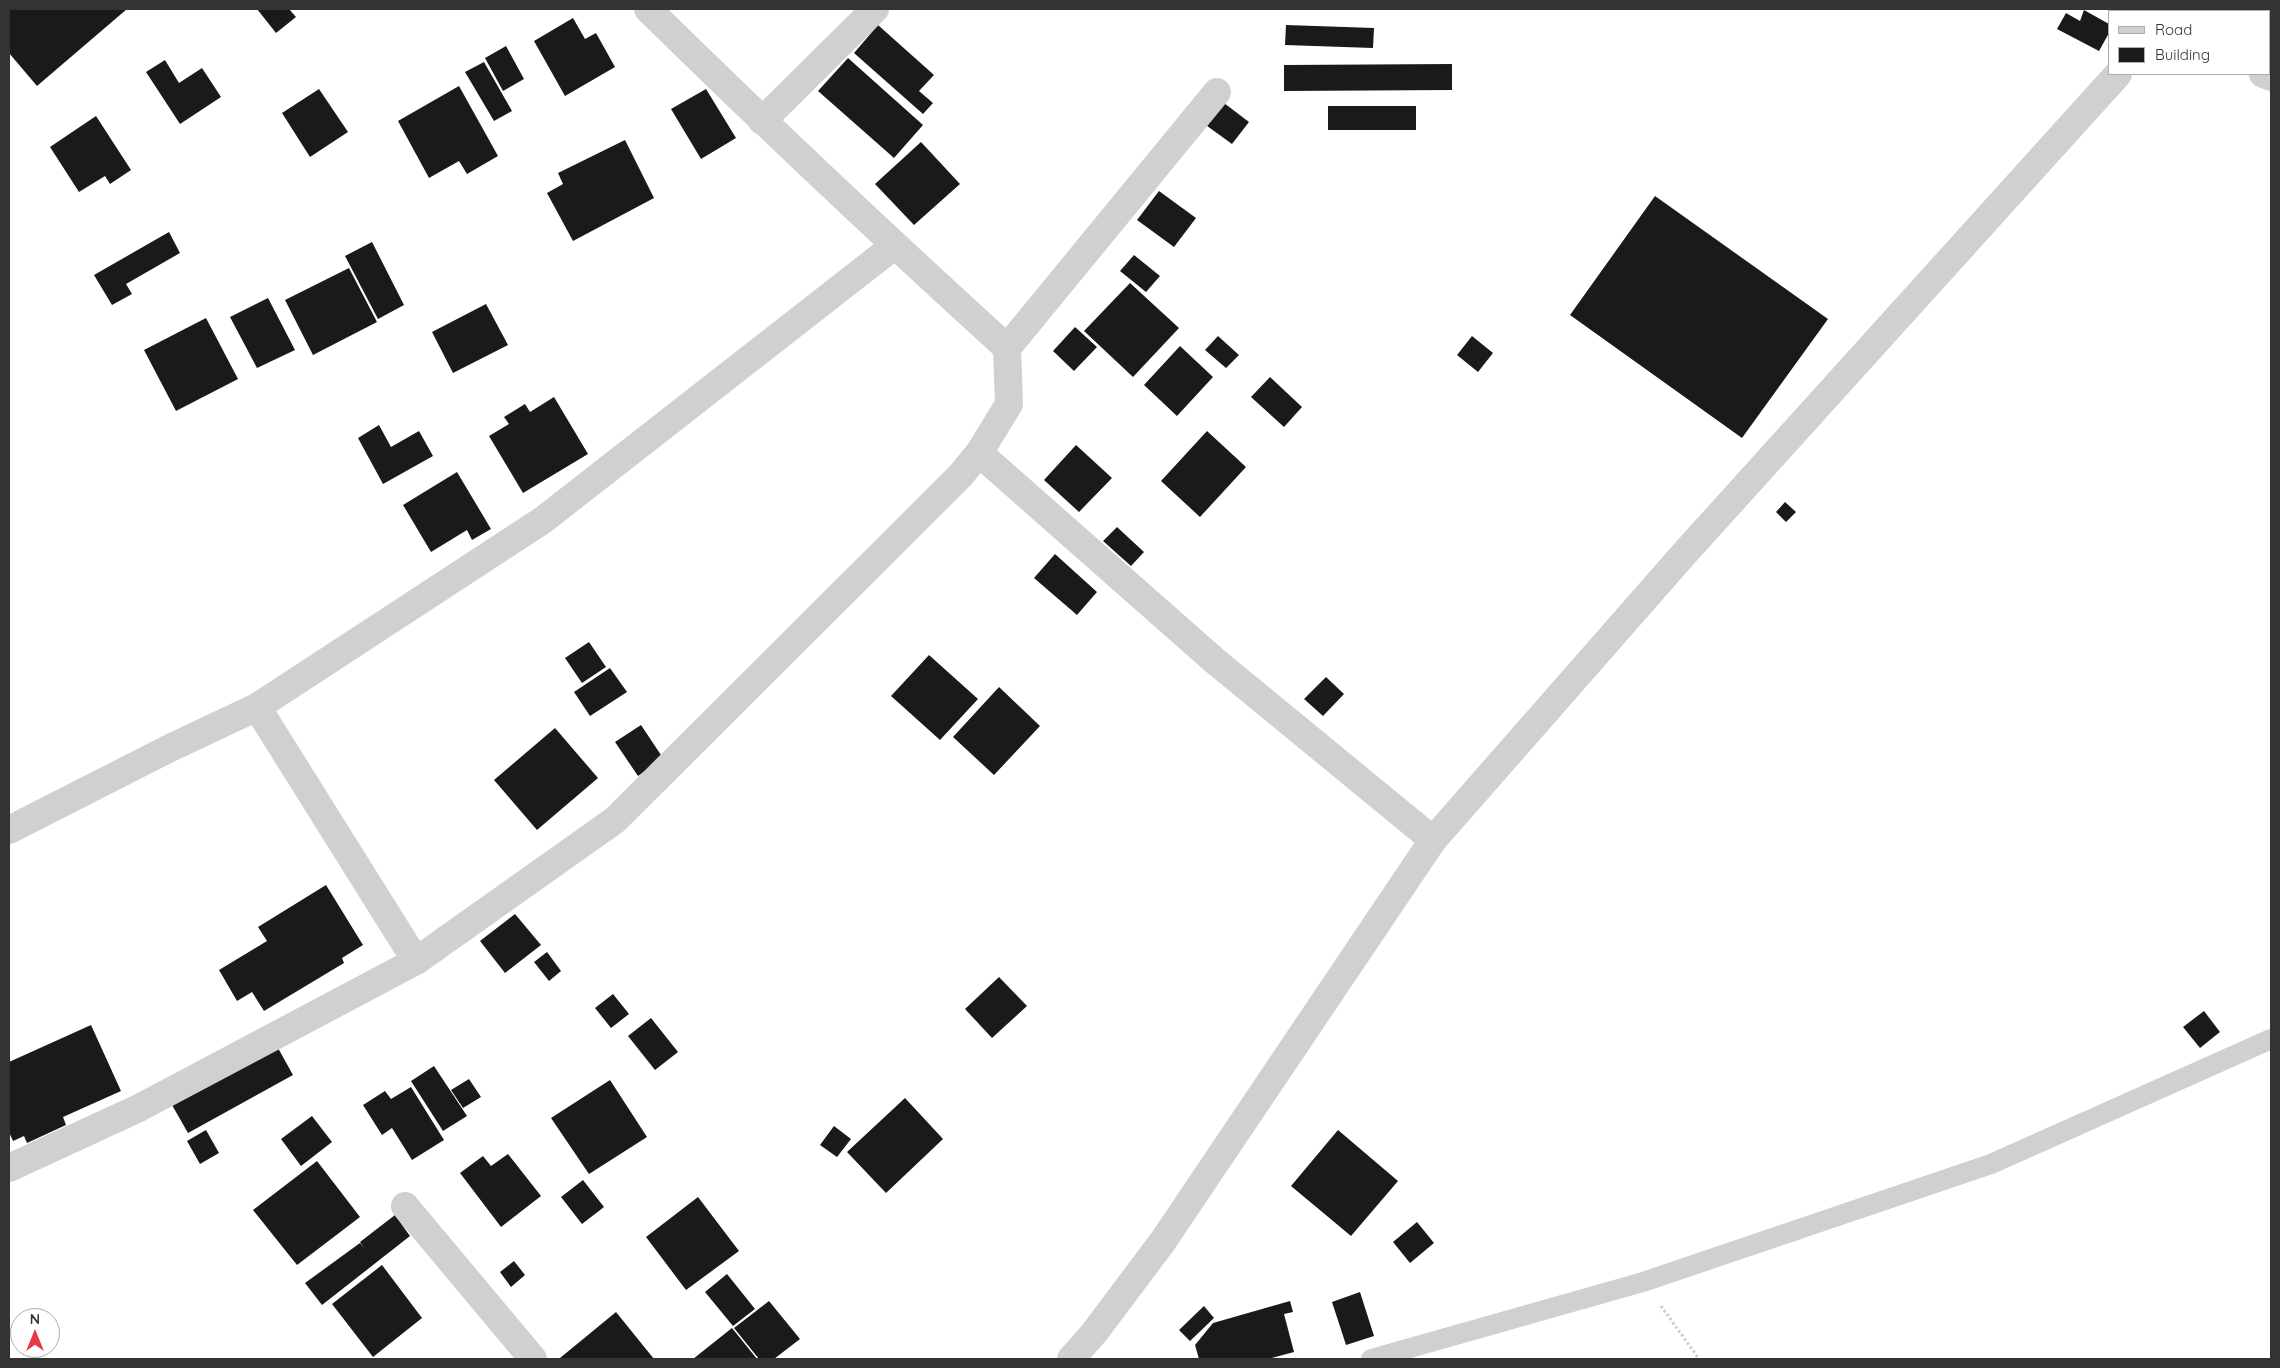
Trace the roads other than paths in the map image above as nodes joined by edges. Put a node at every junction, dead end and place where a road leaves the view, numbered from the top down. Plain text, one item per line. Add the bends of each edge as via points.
1 (648, 9) edge
2 (875, 9) edge
3 (2117, 75) edge
4 (1217, 92) dead end
5 (762, 121) junction
6 (894, 246) junction
7 (1007, 348) junction
8 (979, 453) junction
9 (257, 708) junction
10 (9, 830) edge
11 (1433, 840) junction
12 (416, 962) junction
13 (2271, 1039) edge
14 (9, 1168) edge
15 (405, 1206) dead end
16 (533, 1359) edge
17 (1071, 1359) edge
18 (1370, 1359) edge

1 - 5 street
2 - 5 street
3 - 11 street via 1689,548
4 - 7 street
5 - 6 street
6 - 7 street
6 - 9 street via 543,520
7 - 8 street via 1009,404
8 - 11 street via 1215,662
8 - 12 street via 960,476 615,820
9 - 10 street via 170,748
9 - 12 street
11 - 17 street via 1163,1241
12 - 14 street via 139,1108
13 - 18 lane via 1992,1164 1643,1282
15 - 16 street

